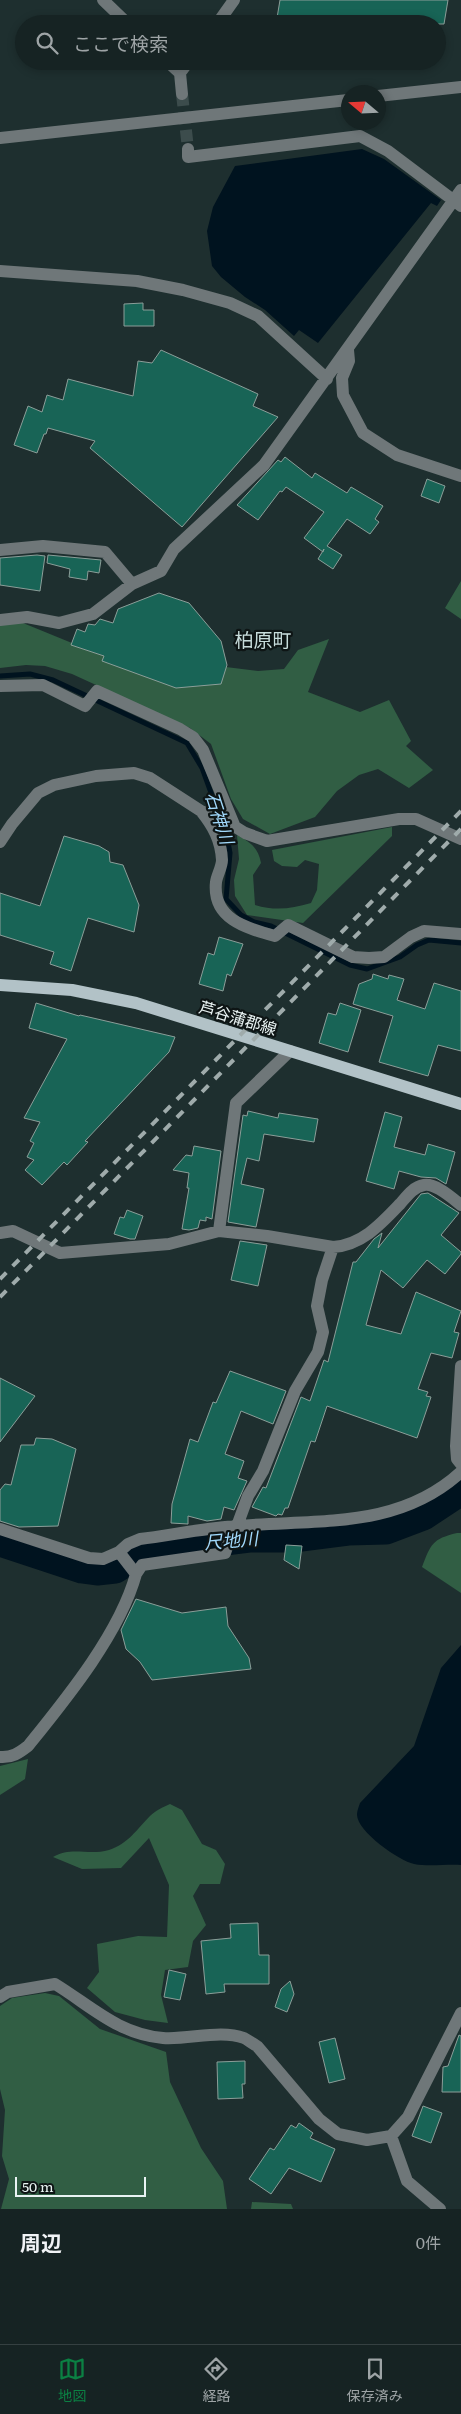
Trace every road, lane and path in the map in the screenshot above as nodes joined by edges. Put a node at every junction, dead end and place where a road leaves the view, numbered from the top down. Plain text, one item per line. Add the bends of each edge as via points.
1 (103, 0) edge
2 (234, 0) edge
3 (119, 15) edge
4 (223, 15) edge
5 (177, 70) edge
6 (182, 70) edge
7 (180, 73) junction
8 (461, 87) edge
9 (182, 94) tunnel mouth
10 (386, 95) edge
11 (341, 101) edge
12 (0, 138) edge
13 (188, 149) dead end
14 (458, 199) edge
15 (0, 271) edge
16 (348, 350) junction
17 (327, 379) junction
18 (461, 476) edge
19 (0, 550) edge
20 (132, 584) junction
21 (0, 620) edge
22 (0, 686) edge
23 (207, 813) junction
24 (232, 825) junction
25 (461, 838) edge
26 (0, 842) edge
27 (461, 934) edge
28 (0, 985) edge
29 (290, 1051) junction
30 (461, 1104) edge
31 (461, 1205) edge
32 (13, 1231) junction
33 (219, 1231) junction
34 (0, 1233) edge
35 (0, 1241) edge
36 (333, 1247) junction
37 (461, 1366) edge
38 (461, 1464) edge
39 (461, 1472) edge
40 (234, 1528) junction
41 (0, 1529) edge
42 (120, 1553) junction
43 (133, 1571) junction
44 (0, 1757) edge
45 (0, 1997) edge
46 (461, 2012) edge
47 (391, 2136) junction
48 (440, 2209) edge

1 - 3 street
2 - 4 street
5 - 7 street
6 - 7 street
7 - 9 street
8 - 10 street
11 - 12 street
13 - 14 street via 188,157 360,136 388,151
14 - 16 street
15 - 17 street via 137,281 230,303 258,316
16 - 17 street
16 - 18 street via 349,361 342,378 343,395 363,433 397,455
17 - 20 street via 264,466 174,548 161,570
19 - 20 street via 43,546 105,552
20 - 21 street via 93,614 59,623 27,617
22 - 24 street via 43,685 85,706 97,691 192,737 203,750
23 - 24 street
23 - 26 street via 150,778 134,773 96,776 54,785 38,793
23 - 27 street via 222,861 216,897 229,918 240,925 275,936 288,925 353,957 369,958 384,957 424,931
24 - 25 street via 267,842 399,819 416,819
28 - 29 main road, 芦谷蒲郡線 via 72,990 136,1003
29 - 30 main road, 芦谷蒲郡線
29 - 33 street via 236,1103
31 - 36 street via 438,1188 425,1185 413,1189 361,1239
32 - 33 street via 60,1253 169,1244
32 - 34 street
32 - 35 street
33 - 36 street
36 - 40 street via 317,1306 322,1332 318,1352 295,1391 263,1471
37 - 38 street via 456,1459
39 - 40 street via 448,1484 406,1507 370,1518
40 - 42 street via 140,1539 128,1544
40 - 43 street via 225,1553 142,1565
41 - 42 street via 89,1558 103,1559
42 - 43 street
43 - 44 street via 124,1607 106,1639 50,1718 18,1754
45 - 47 street via 8,1992 55,1984 105,2020 127,2029 163,2038 244,2038 257,2046 319,2119 338,2134 366,2140
46 - 47 street via 408,2117
47 - 48 street via 407,2181

